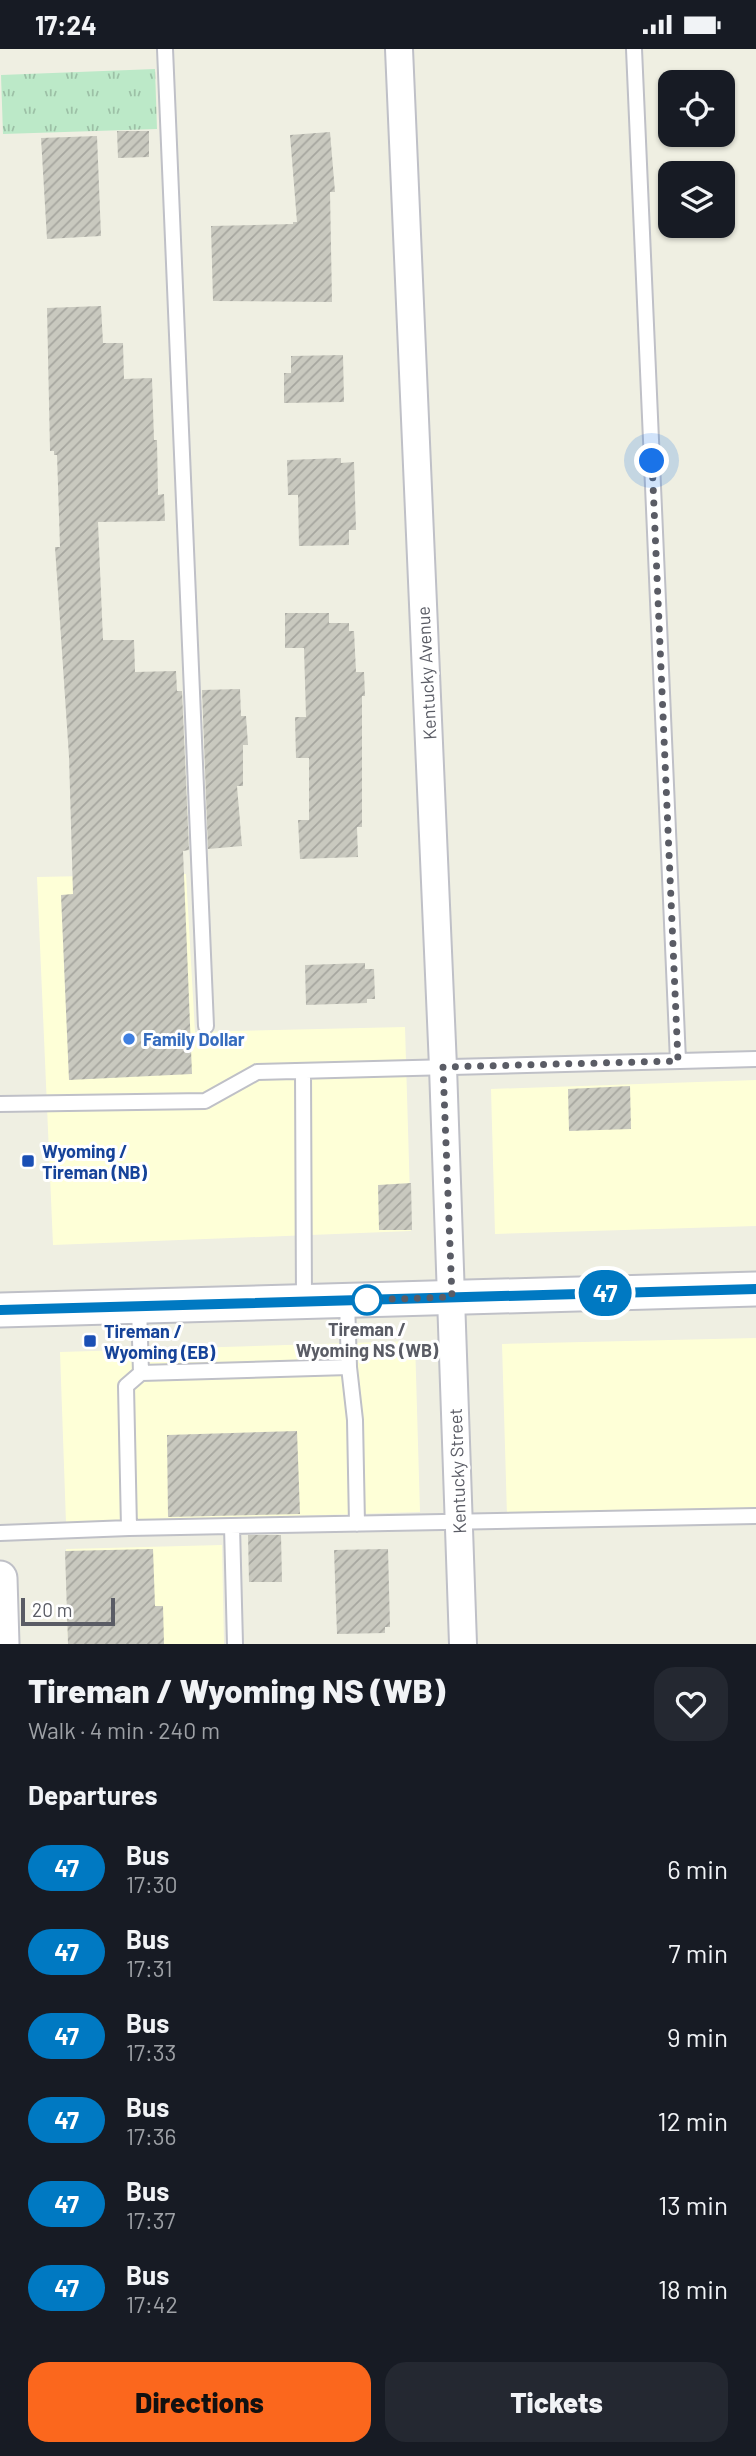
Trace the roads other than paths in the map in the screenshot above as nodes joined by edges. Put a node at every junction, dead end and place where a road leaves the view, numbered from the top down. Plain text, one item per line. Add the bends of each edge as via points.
1 (165, 49) edge
2 (398, 49) edge
3 (634, 49) edge
4 (206, 1026) dead end
5 (756, 1059) edge
6 (678, 1061) junction
7 (443, 1067) junction
8 (303, 1071) junction
9 (0, 1104) edge
10 (756, 1289) edge
11 (452, 1297) junction
12 (347, 1301) junction
13 (304, 1302) junction
14 (139, 1306) junction
15 (0, 1310) edge
16 (349, 1367) junction
17 (141, 1373) junction
18 (756, 1516) edge
19 (459, 1522) junction
20 (357, 1524) junction
21 (232, 1526) junction
22 (129, 1528) junction
23 (0, 1533) edge
24 (0, 1578) edge
25 (2, 1644) edge
26 (235, 1644) edge
27 (463, 1644) edge

1 - 4 lane
2 - 7 street, Kentucky Avenue
3 - 6 lane
5 - 6 lane
6 - 7 lane
7 - 8 lane
7 - 11 street, Kentucky Avenue
8 - 9 lane via 257,1072 205,1101
8 - 13 lane
10 - 11 street
11 - 12 street
11 - 19 street, Kentucky Street
12 - 13 street
12 - 16 lane
13 - 14 street
14 - 15 street
14 - 17 lane
16 - 17 lane
16 - 20 lane
17 - 22 lane via 126,1386
18 - 19 lane
19 - 20 lane
19 - 27 street, Kentucky Street
20 - 21 lane
21 - 22 lane
21 - 26 lane
22 - 23 lane
24 - 25 street

